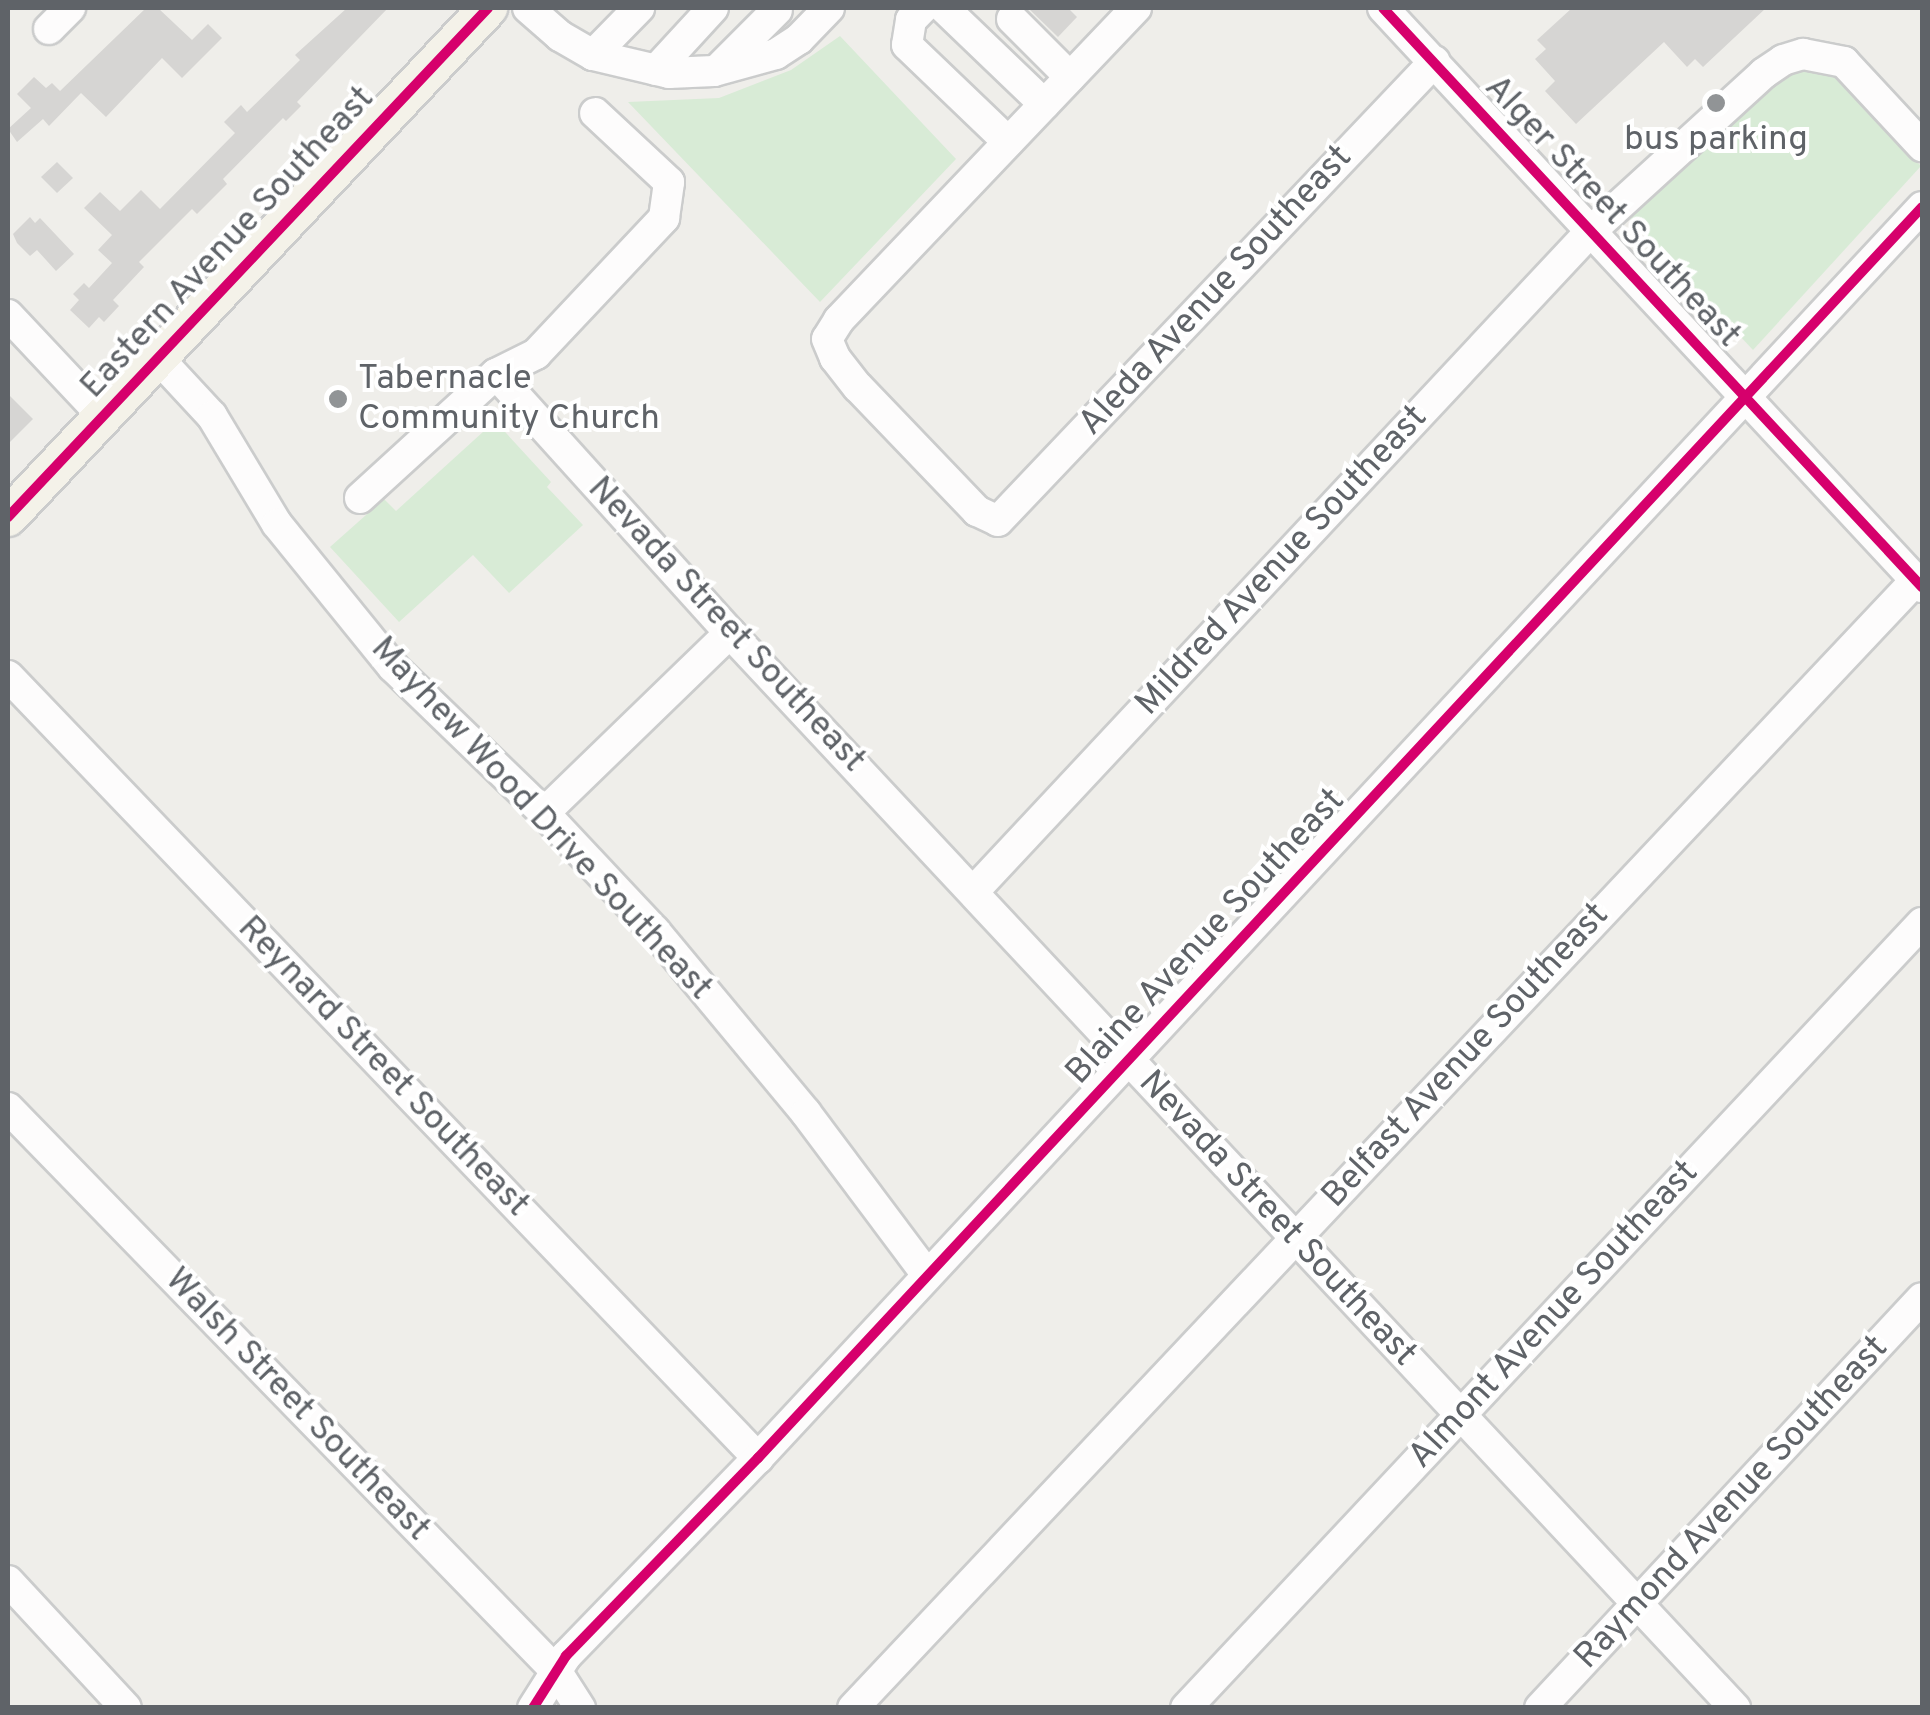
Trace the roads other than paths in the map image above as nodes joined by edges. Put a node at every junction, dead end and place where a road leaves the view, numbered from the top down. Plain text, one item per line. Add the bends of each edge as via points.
1 (488, 8) edge
2 (528, 8) edge
3 (638, 8) edge
4 (829, 8) edge
5 (923, 8) edge
6 (944, 8) edge
7 (1136, 8) edge
8 (1383, 8) edge
9 (777, 10) edge
10 (695, 14) edge
11 (1012, 20) dead end
12 (593, 55) junction
13 (1434, 61) junction
14 (721, 66) junction
15 (656, 70) junction
16 (1070, 76) junction
17 (1044, 104) junction
18 (595, 112) dead end
19 (1008, 142) junction
20 (1922, 146) edge
21 (1922, 207) edge
22 (1591, 231) junction
23 (8, 315) edge
24 (160, 360) junction
25 (496, 374) junction
26 (1748, 398) junction
27 (103, 416) junction
28 (360, 498) dead end
29 (8, 517) edge
30 (1919, 584) edge
31 (730, 633) junction
32 (8, 676) edge
33 (544, 812) junction
34 (973, 892) junction
35 (1922, 923) edge
36 (1128, 1060) junction
37 (8, 1108) edge
38 (1294, 1238) junction
39 (927, 1275) junction
40 (1922, 1298) edge
41 (1460, 1415) junction
42 (758, 1458) junction
43 (8, 1581) edge
44 (1637, 1606) junction
45 (557, 1672) junction
46 (126, 1708) edge
47 (533, 1708) edge
48 (580, 1708) edge
49 (853, 1708) edge
50 (1186, 1708) edge
51 (1540, 1708) edge
52 (1736, 1708) edge

1 - 24 main road, Eastern Avenue Southeast
2 - 12 street
3 - 12 street
4 - 14 street via 776,54
5 - 19 street via 911,20 907,45
6 - 17 street
7 - 16 street
8 - 13 street, Alger Street Southeast
9 - 14 street
10 - 15 street
11 - 16 street
12 - 15 street
13 - 19 street, Aleda Avenue Southeast via 998,521 977,511 858,387 827,339
13 - 22 street, Alger Street Southeast
14 - 15 street
16 - 17 street
17 - 19 street
18 - 25 street via 669,182 664,218 536,354
20 - 22 street, Mildred Avenue Southeast via 1844,62 1803,54 1741,92
21 - 26 street, Blaine Avenue Southeast
22 - 26 street, Alger Street Southeast
22 - 34 street, Mildred Avenue Southeast
23 - 27 street
24 - 27 main road, Eastern Avenue Southeast
24 - 33 street, Mayhew Wood Drive Southeast via 212,416 277,524 393,667
25 - 28 street
25 - 31 street, Nevada Street Southeast
26 - 30 street, Alger Street Southeast
26 - 36 street, Blaine Avenue Southeast
27 - 29 main road, Eastern Avenue Southeast
30 - 38 street, Belfast Avenue Southeast
31 - 33 street
31 - 34 street, Nevada Street Southeast
32 - 42 street, Reynard Street Southeast
33 - 39 street, Mayhew Wood Drive Southeast via 710,995
34 - 36 street, Nevada Street Southeast
35 - 41 street, Almont Avenue Southeast
36 - 38 street, Nevada Street Southeast
36 - 39 street, Blaine Avenue Southeast
37 - 45 street, Walsh Street Southeast
38 - 41 street, Nevada Street Southeast
38 - 49 street, Belfast Avenue Southeast
39 - 42 street, Blaine Avenue Southeast
40 - 44 street, Raymond Avenue Southeast
41 - 44 street, Nevada Street Southeast
41 - 50 street, Almont Avenue Southeast
42 - 45 street, Blaine Avenue Southeast
43 - 46 street
44 - 51 street, Raymond Avenue Southeast
44 - 52 street, Nevada Street Southeast
45 - 47 street, Blaine Avenue Southeast
45 - 48 street, Walsh Street Southeast

